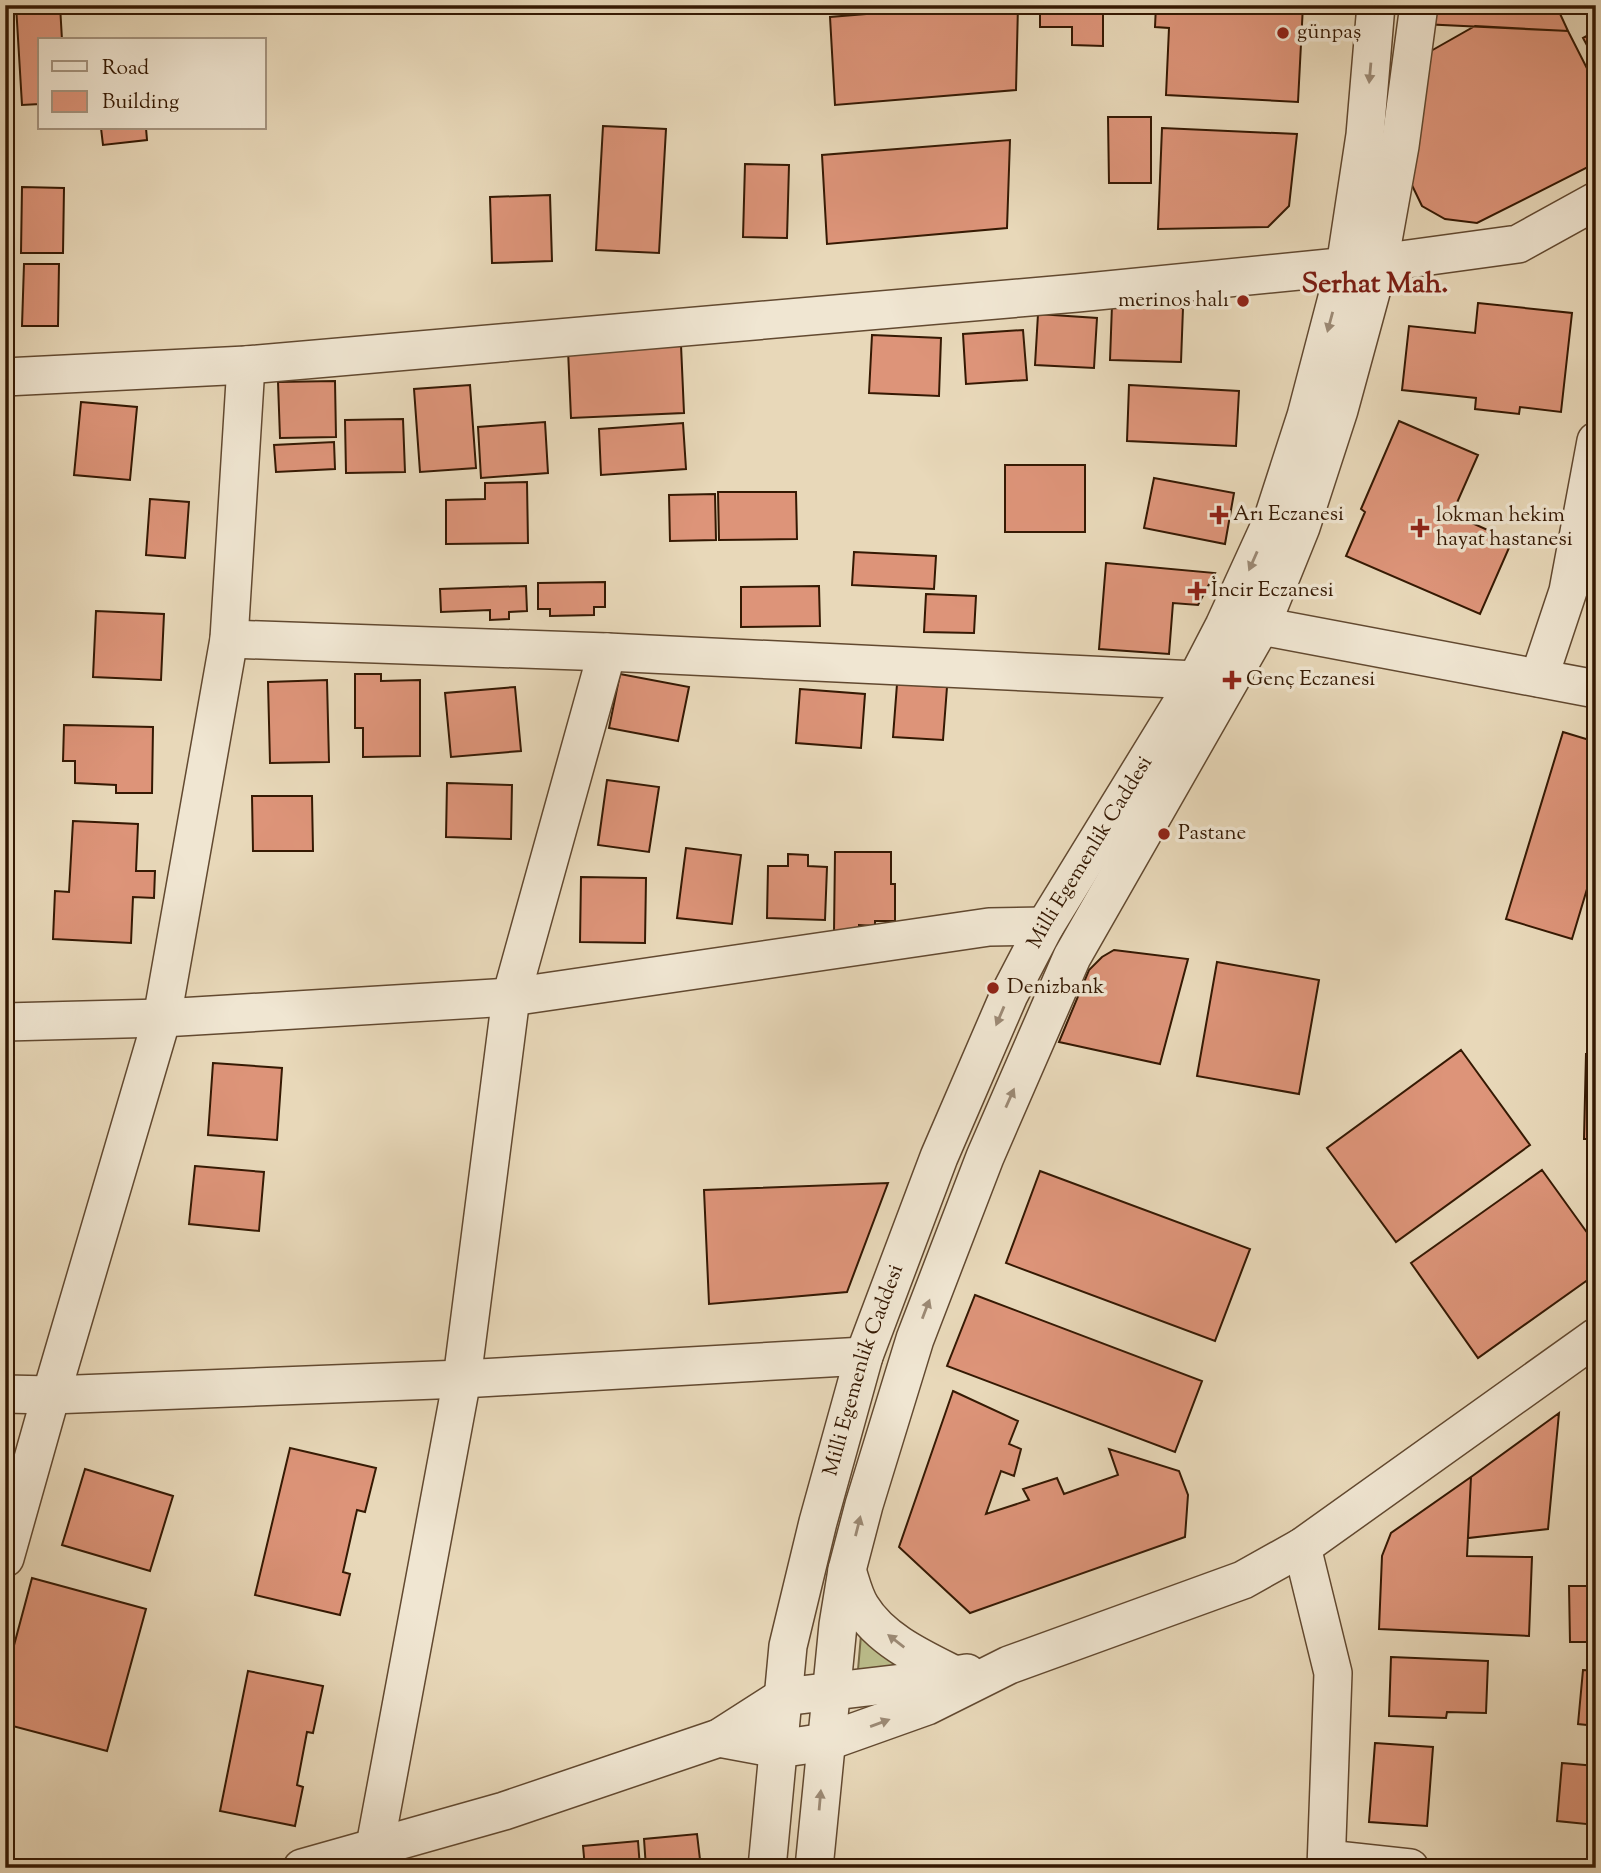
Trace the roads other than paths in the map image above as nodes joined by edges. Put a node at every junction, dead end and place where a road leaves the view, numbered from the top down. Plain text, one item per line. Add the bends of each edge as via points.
1 (1376, 5) edge
2 (1419, 5) edge
3 (1596, 201) edge
4 (1362, 265) junction
5 (246, 365) junction
6 (5, 377) edge
7 (1596, 441) edge
8 (1261, 626) junction
9 (229, 639) junction
10 (607, 652) junction
11 (1539, 678) junction
12 (1196, 680) junction
13 (1596, 689) edge
14 (1045, 926) junction
15 (511, 997) junction
16 (162, 1018) junction
17 (5, 1021) edge
18 (1596, 1337) edge
19 (864, 1356) junction
20 (462, 1379) junction
21 (5, 1394) edge
22 (51, 1395) junction
23 (1301, 1548) junction
24 (5, 1558) edge
25 (847, 1570) junction
26 (1009, 1665) junction
27 (954, 1675) junction
28 (831, 1691) junction
29 (783, 1697) junction
30 (719, 1738) junction
31 (826, 1742) junction
32 (778, 1749) junction
33 (375, 1846) junction
34 (1326, 1864) edge
35 (302, 1868) edge
36 (766, 1868) edge
37 (814, 1868) edge
38 (1409, 1868) edge

1 -> 4 street, Milli Egemenlik Caddesi via 1365,135
2 - 4 street, Milli Egemenlik Caddesi via 1400,146
3 - 4 street via 1518,244
4 - 5 street
4 - 8 street, Milli Egemenlik Caddesi via 1339,410 1301,527
4 -> 12 street, Milli Egemenlik Caddesi via 1272,521
5 - 6 street
5 - 9 street
7 - 11 street via 1568,591
8 - 11 street
25 -> 8 street, Milli Egemenlik Caddesi via 915,1339 985,1157 1061,982
9 - 10 street
9 - 16 street
10 - 12 street
10 - 15 street
11 - 13 street
12 - 14 street, Milli Egemenlik Caddesi
14 - 15 street via 989,927
14 -> 19 street, Milli Egemenlik Caddesi via 1009,995 939,1157
15 - 16 street
15 - 20 street
16 - 17 street
16 - 22 street
18 - 23 street
19 - 20 street
19 - 29 street, Milli Egemenlik Caddesi via 788,1646
20 - 22 street
20 - 33 street
21 - 22 street
22 - 24 street
23 - 26 street via 1243,1580
23 - 34 street via 1334,1673
27 -> 25 street via 913,1654 877,1626 860,1606
25 - 28 street, Milli Egemenlik Caddesi
26 - 27 street
31 -> 26 street via 927,1706
27 - 28 street
28 - 29 street
28 - 31 street, Milli Egemenlik Caddesi
29 - 30 street
29 - 32 street, Milli Egemenlik Caddesi
30 - 32 street
30 - 33 street via 504,1811
31 - 32 street
37 -> 31 street, Milli Egemenlik Caddesi
32 - 36 street, Milli Egemenlik Caddesi
33 - 35 street
34 - 38 street

